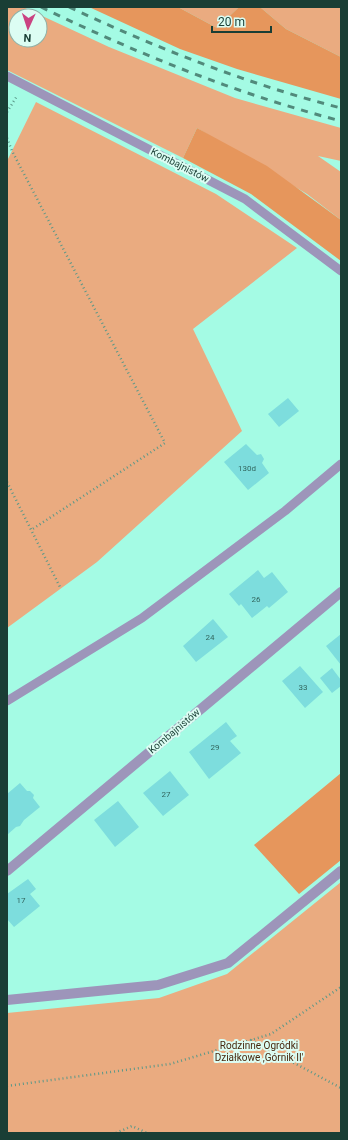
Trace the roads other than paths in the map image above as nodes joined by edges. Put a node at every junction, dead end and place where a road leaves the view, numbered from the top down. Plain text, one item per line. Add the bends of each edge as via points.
1 (7, 76) edge
2 (341, 271) edge
3 (341, 464) edge
4 (341, 592) edge
5 (7, 701) edge
6 (7, 871) edge
7 (341, 871) edge
8 (7, 1000) edge

1 - 2 lane, Kombajnistów via 245,199
3 - 5 lane via 285,511 142,618
4 - 6 street, Kombajnistów
7 - 8 street via 228,964 158,985

